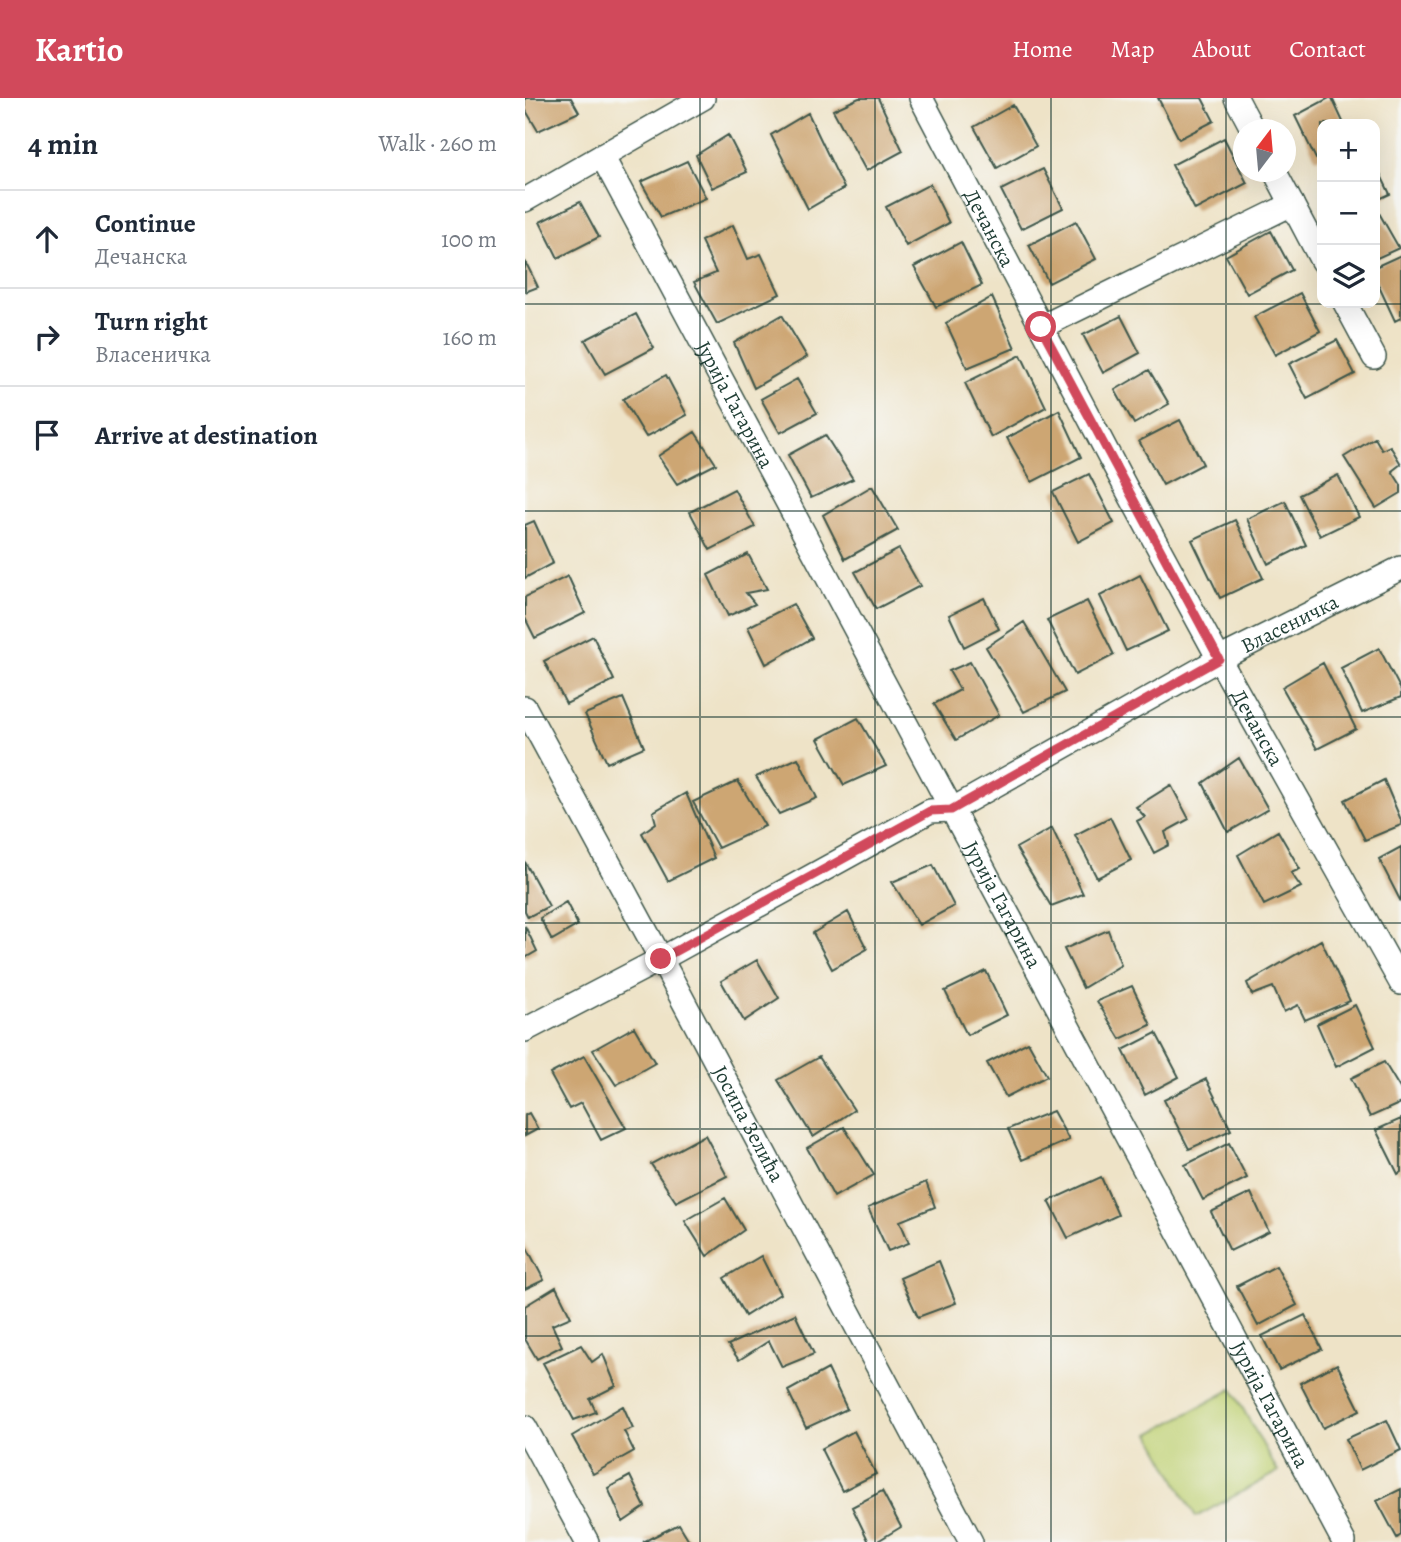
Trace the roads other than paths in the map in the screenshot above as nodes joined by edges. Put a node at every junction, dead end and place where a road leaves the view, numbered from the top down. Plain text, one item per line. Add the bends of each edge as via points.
1 (703, 98) edge
2 (921, 98) edge
3 (1236, 98) edge
4 (1247, 119) edge
5 (602, 156) junction
6 (1280, 182) edge
7 (525, 200) edge
8 (1292, 204) junction
9 (1317, 252) edge
10 (1348, 308) edge
11 (1041, 327) junction
12 (1374, 357) dead end
13 (1401, 568) edge
14 (1219, 659) junction
15 (525, 708) edge
16 (951, 810) junction
17 (661, 959) junction
18 (1401, 983) edge
19 (525, 1030) edge
20 (525, 1427) edge
21 (587, 1542) edge
22 (971, 1542) edge
23 (1344, 1542) edge

1 - 5 street
2 - 11 street, Дечанска
3 - 4 street
5 - 7 street
5 - 16 street, Јурија Гагарина
6 - 8 street
8 - 9 street
8 - 11 street
10 - 12 street
11 - 14 street, Дечанска
13 - 14 street, Власеничка
14 - 16 street, Власеничка
14 - 18 street, Дечанска
15 - 17 street, Јосипа Зелића
16 - 17 street, Власеничка via 930,811
16 - 23 street, Јурија Гагарина
17 - 19 street, Власеничка
17 - 22 street, Јосипа Зелића
20 - 21 street

